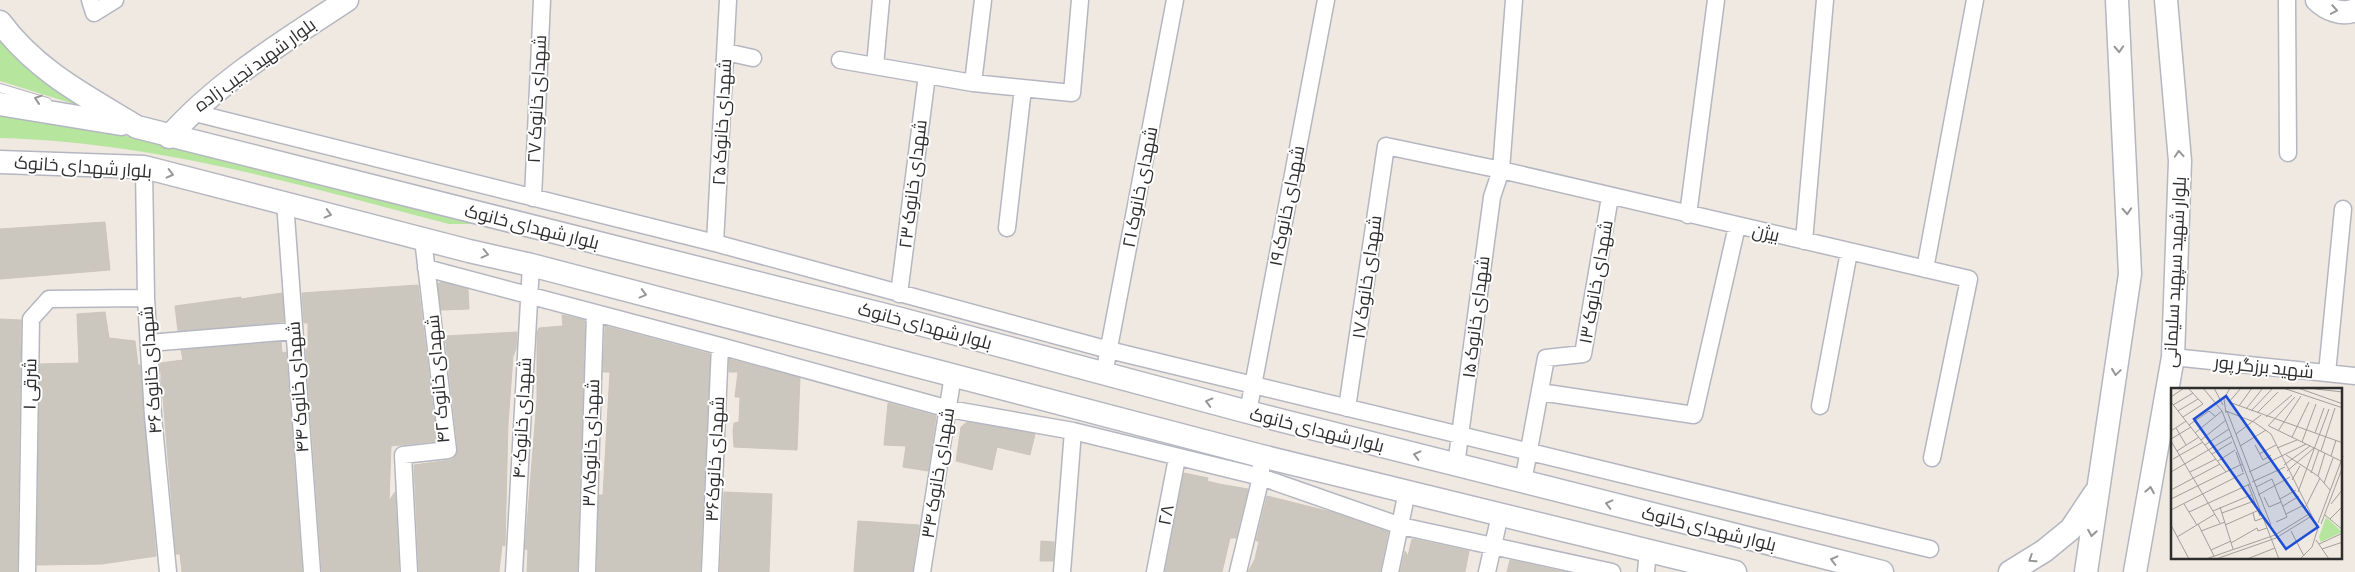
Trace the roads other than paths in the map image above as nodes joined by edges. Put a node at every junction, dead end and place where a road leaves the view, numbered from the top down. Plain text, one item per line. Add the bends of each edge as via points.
1 (115, 0) edge
2 (347, 0) edge
3 (542, 0) edge
4 (728, 0) edge
5 (881, 0) edge
6 (984, 0) edge
7 (1080, 0) edge
8 (1175, 0) edge
9 (1326, 0) edge
10 (1514, 0) edge
11 (1716, 0) edge
12 (1825, 0) edge
13 (1975, 0) edge
14 (2117, 0) edge
15 (2166, 0) edge
16 (2287, 0) edge
17 (2317, 0) edge
18 (92, 7) edge
19 (2355, 10) edge
20 (0, 22) edge
21 (726, 52) junction
22 (753, 58) dead end
23 (840, 60) dead end
24 (875, 66) junction
25 (926, 75) junction
26 (973, 83) junction
27 (0, 88) edge
28 (1023, 88) junction
29 (0, 104) edge
30 (191, 112) junction
31 (74, 115) junction
32 (136, 128) junction
33 (169, 137) junction
34 (1386, 146) joint
35 (2288, 153) dead end
36 (0, 162) edge
37 (144, 168) junction
38 (1501, 170) junction
39 (1610, 197) junction
40 (533, 198) junction
41 (285, 202) junction
42 (2343, 209) dead end
43 (594, 214) junction
44 (1688, 215) junction
45 (1737, 226) junction
46 (1007, 228) dead end
47 (423, 239) junction
48 (587, 240) junction
49 (1804, 241) junction
50 (715, 243) junction
51 (1849, 252) junction
52 (531, 265) junction
53 (426, 268) junction
54 (806, 268) junction
55 (1925, 269) junction
56 (798, 293) junction
57 (899, 294) junction
58 (529, 296) junction
59 (146, 298) junction
60 (595, 314) junction
61 (1016, 325) junction
62 (294, 331) junction
63 (149, 343) junction
64 (720, 346) junction
65 (1011, 349) junction
66 (1109, 350) junction
67 (2173, 357) junction
68 (2327, 373) junction
69 (1104, 374) junction
70 (953, 375) junction
71 (2355, 376) edge
72 (1254, 384) junction
73 (1540, 392) junction
74 (1820, 406) dead end
75 (1347, 408) junction
76 (949, 410) junction
77 (1248, 412) junction
78 (1073, 431) junction
79 (1462, 436) junction
80 (1528, 451) junction
81 (1177, 458) junction
82 (1932, 458) dead end
83 (1456, 465) junction
84 (1261, 467) junction
85 (1523, 482) junction
86 (2100, 486) junction
87 (1407, 492) junction
88 (1500, 515) junction
89 (1401, 526) junction
90 (2143, 528) junction
91 (1493, 545) junction
92 (1930, 549) dead end
93 (1647, 561) edge
94 (27, 572) edge
95 (168, 572) edge
96 (312, 572) edge
97 (410, 572) edge
98 (514, 572) edge
99 (587, 572) edge
100 (710, 572) edge
101 (922, 572) edge
102 (1062, 572) edge
103 (1155, 572) edge
104 (1238, 572) edge
105 (1390, 572) edge
106 (1487, 572) edge
107 (1612, 572) edge
108 (1735, 572) edge
109 (1882, 572) edge
110 (2010, 572) edge
111 (2086, 572) edge
112 (2135, 572) edge
113 (2153, 572) edge

1 - 18 street
2 - 30 main road, بلوار شهید نجیب زاده via 286,40
3 - 40 street, شهدای خانوک ۲۷
4 - 21 street, شهدای خانوک ۲۵
5 - 24 street
6 - 26 street
7 - 28 street via 1072,93
8 - 66 street, شهدای خانوک ۲۱
9 - 72 street, شهدای خانوک ۱۹
10 - 38 street, شهدای خانوک ۱۵
11 - 44 street
12 - 49 street
13 - 55 street
14 -> 86 main road via 2130,274
67 -> 15 main road, بلوار شهید سپهبد سلیمانی via 2180,161
16 - 35 street
17 -> 19 main road via 2325,9 2349,13
20 - 32 main road, بلوار شهدای خانوک via 14,41 56,78
21 - 22 street
21 - 50 street, شهدای خانوک ۲۵
23 - 24 street
24 - 25 street
25 - 26 street
25 - 57 street, شهدای خانوک ۲۳
26 - 28 street
31 -> 27 lane via 47,102
28 - 46 street
29 - 31 main road
30 - 33 main road, بلوار شهید نجیب زاده
30 - 40 street
31 - 32 main road
32 - 33 main road, بلوار شهدای خانوک
33 - 48 main road, بلوار شهدای خانوک
34 - 38 street, بیژن
34 - 75 street, شهدای خانوک ۱۷
36 - 37 main road, بلوار شهدای خانوک
37 -> 41 main road, بلوار شهدای خانوک
37 - 59 street, ۴۶ شهدای خانوک
38 - 39 street, بیژن
38 - 79 street, شهدای خانوک ۱۵ via 1492,197
39 - 44 street, بیژن
39 - 73 street, شهدای خانوک ۱۳ via 1584,354 1546,358
40 - 43 street
41 -> 47 main road, بلوار شهدای خانوک
41 - 62 street, ۴۴ شهدای خانوک
42 - 68 street
43 - 48 street
43 - 50 street
44 - 45 street, بیژن
45 - 49 street, بیژن
45 - 73 street via 1694,415
47 -> 52 main road, بلوار شهدای خانوک
47 - 53 street, شهدای خانوک ۴۲
48 - 56 main road, بلوار شهدای خانوک
49 - 51 street, بیژن
50 - 54 street
51 - 55 street, بیژن
51 - 74 street
52 - 58 street, شهدای خانوک۴۰
52 -> 70 main road, بلوار شهدای خانوک
53 - 58 street
53 - 97 street, شهدای خانوک ۴۲ via 448,450 403,455
54 - 56 street
54 - 57 street
55 - 82 street, بیژن via 1969,279
56 - 65 main road, بلوار شهدای خانوک
57 - 61 street
58 - 60 street
58 - 98 street, شهدای خانوک۴۰
59 - 63 street, ۴۶ شهدای خانوک
59 - 94 street, شرقی ۱ via 49,300 31,319
60 - 64 street
60 - 99 street, شهدای خانوک۳۸
61 - 65 street
61 - 66 street
62 - 63 street
62 - 96 street, ۴۴ شهدای خانوک
63 - 95 street, ۴۶ شهدای خانوک
64 - 76 street
64 - 100 street, شهدای خانوک۳۶
65 - 69 main road, بلوار شهدای خانوک
66 - 69 street, شهدای خانوک ۲۱
66 - 72 street
67 - 68 street, شهید برزگر پور
90 -> 67 main road, بلوار شهید سپهبد سلیمانی
68 - 71 street, شهید برزگر پور
77 -> 69 main road, بلوار شهدای خانوک
70 - 76 street, ۳۴ شهدای خانوک
70 - 84 main road, بلوار شهدای خانوک
72 - 75 street
72 - 77 street, شهدای خانوک ۱۹
73 - 80 street, شهدای خانوک ۱۳
75 - 79 street
76 - 78 street
76 - 101 street, ۳۴ شهدای خانوک
83 -> 77 main road, بلوار شهدای خانوک
78 - 81 street
78 - 102 street
79 - 80 street
79 - 83 street, شهدای خانوک ۱۵
80 - 85 street, شهدای خانوک ۱۳
80 - 92 street
81 - 84 street
81 - 103 street, ۲۸
83 - 85 main road, بلوار شهدای خانوک
84 - 87 main road, بلوار شهدای خانوک
84 - 89 street
84 - 104 street
109 -> 85 main road, بلوار شهدای خانوک
86 -> 110 main road via 2071,528 2044,551
86 -> 111 main road
87 - 88 main road, بلوار شهدای خانوک
87 - 89 street
88 - 91 street
88 - 93 main road, بلوار شهدای خانوک
89 - 91 street
89 - 105 street
90 - 112 main road, بلوار شهید سپهبد سلیمانی
90 - 113 main road
91 - 106 street
91 - 107 street
93 - 108 main road, بلوار شهدای خانوک

